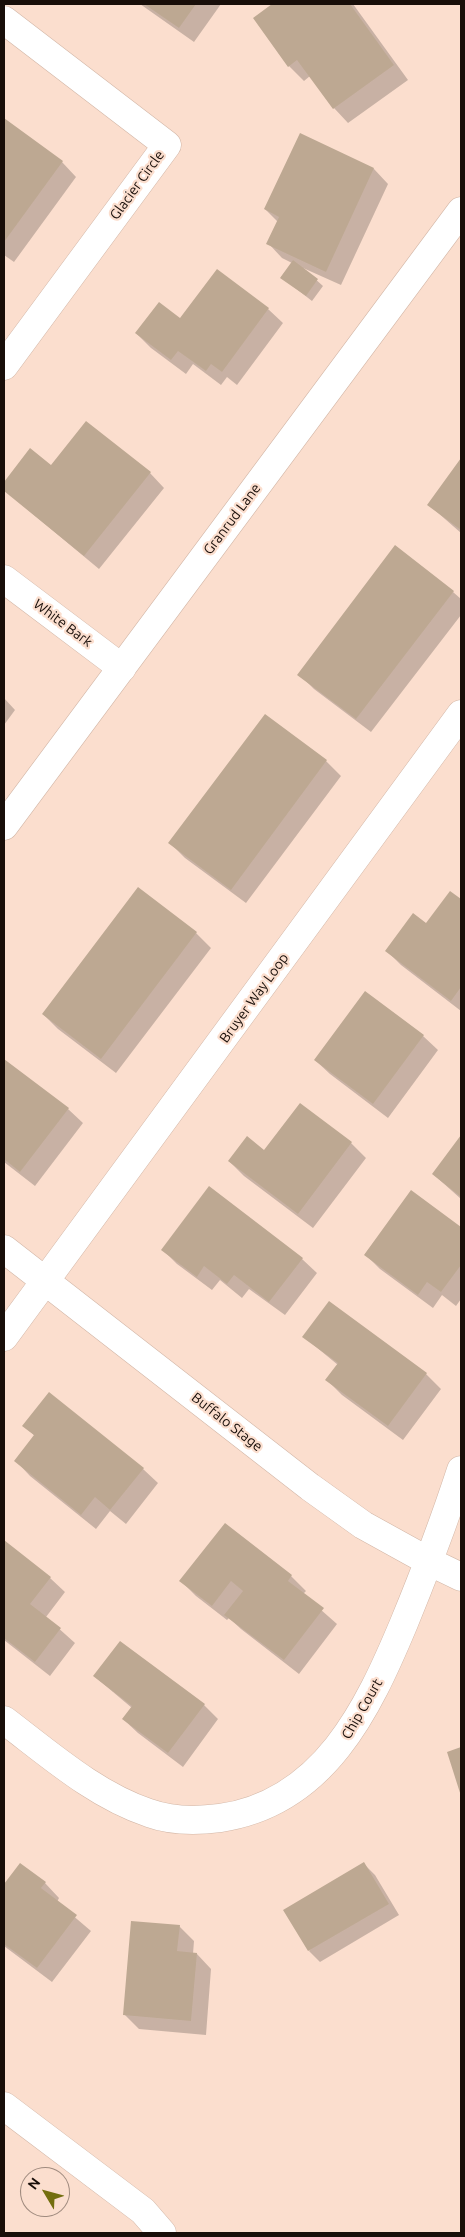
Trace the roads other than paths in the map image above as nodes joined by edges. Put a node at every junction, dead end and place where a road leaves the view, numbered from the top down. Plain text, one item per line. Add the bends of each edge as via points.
1 (4, 20) edge
2 (461, 212) edge
3 (4, 366) edge
4 (4, 579) edge
5 (122, 668) junction
6 (461, 714) edge
7 (4, 826) edge
8 (4, 1249) edge
9 (46, 1281) junction
10 (4, 1337) edge
11 (461, 1470) edge
12 (430, 1562) junction
13 (461, 1577) edge
14 (4, 1720) edge
15 (4, 2106) edge
16 (162, 2233) edge

1 - 3 street, Glacier Circle via 167,145
2 - 5 street, Granrud Lane
4 - 5 street, White Bark
5 - 7 street, Granrud Lane
6 - 9 street, Bruyer Way Loop
8 - 9 street, Buffalo Stage
9 - 10 street
9 - 12 street, Buffalo Stage via 310,1487 363,1525
11 - 12 street, Chip Court
12 - 13 street, Buffalo Stage
12 - 14 street, Chip Court via 387,1665 362,1714 311,1776 264,1806 238,1815 207,1819 179,1820 151,1814 125,1804 76,1774
15 - 16 street via 143,2211

